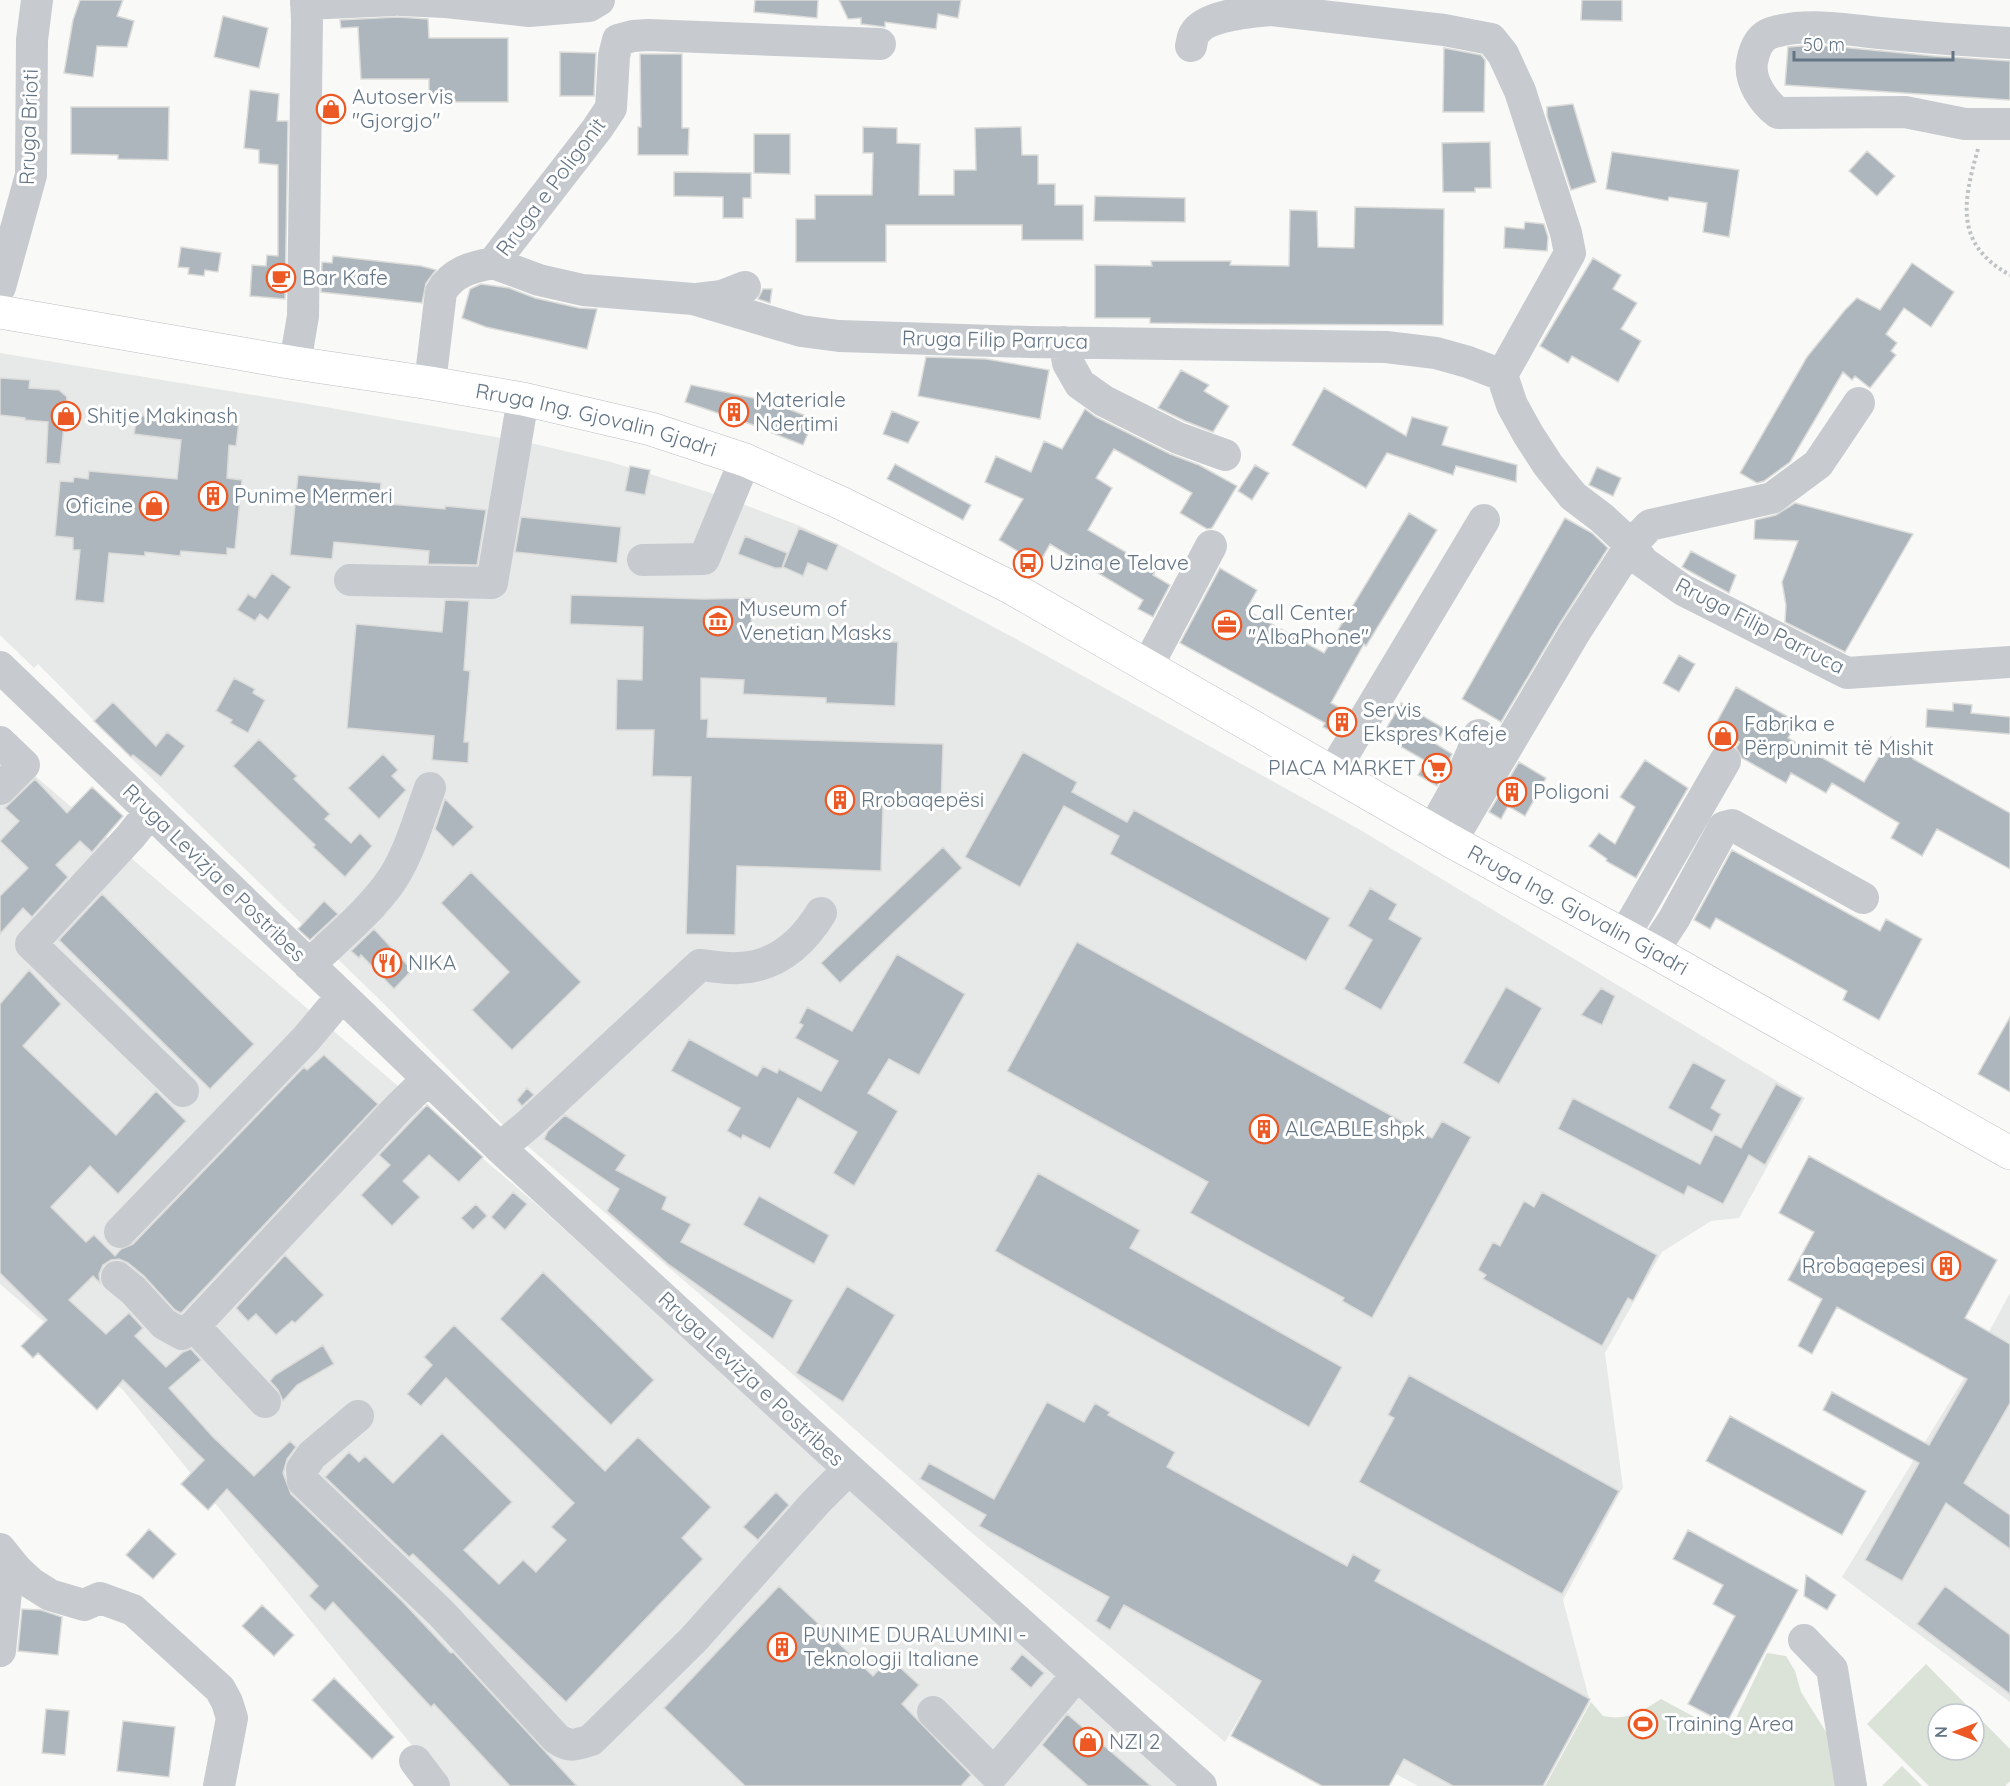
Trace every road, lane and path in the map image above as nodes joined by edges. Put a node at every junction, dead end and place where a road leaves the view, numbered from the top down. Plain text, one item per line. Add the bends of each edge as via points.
1 (37, 0) edge
2 (394, 0) edge
3 (400, 0) edge
4 (599, 0) edge
5 (306, 2) edge
6 (2010, 43) edge
7 (880, 44) dead end
8 (1191, 46) dead end
9 (1996, 124) edge
10 (493, 263) junction
11 (2010, 275) edge
12 (745, 287) dead end
13 (693, 299) junction
14 (1, 308) edge
15 (1064, 342) junction
16 (295, 363) junction
17 (1502, 375) junction
18 (430, 383) junction
19 (523, 399) junction
20 (1858, 403) dead end
21 (1225, 455) dead end
22 (745, 460) junction
23 (1484, 520) dead end
24 (1631, 545) junction
25 (1211, 546) dead end
26 (643, 560) dead end
27 (350, 580) dead end
28 (2010, 662) edge
29 (1148, 665) junction
30 (0, 667) edge
31 (1479, 735) dead end
32 (0, 742) edge
33 (1725, 761) dead end
34 (1333, 772) junction
35 (430, 788) dead end
36 (0, 789) edge
37 (150, 812) junction
38 (1441, 835) junction
39 (1863, 898) dead end
40 (821, 913) dead end
41 (1624, 936) junction
42 (1653, 951) junction
43 (309, 965) junction
44 (342, 996) junction
45 (428, 1079) junction
46 (183, 1091) dead end
47 (500, 1148) junction
48 (2010, 1153) edge
49 (120, 1232) dead end
50 (117, 1277) dead end
51 (194, 1326) junction
52 (265, 1402) dead end
53 (358, 1416) dead end
54 (849, 1469) junction
55 (8, 1560) edge
56 (1804, 1640) dead end
57 (0, 1652) edge
58 (1077, 1675) junction
59 (933, 1712) dead end
60 (415, 1761) dead end
61 (219, 1786) edge
62 (434, 1786) edge
63 (1201, 1786) edge
64 (1851, 1786) edge

1 - 14 street, Rruga Brioti via 32,52 32,175
2 - 5 street
3 - 4 street via 529,11 588,6
5 - 16 street via 303,316
6 - 9 street via 1810,27 1769,33 1755,48 1751,66 1761,96 1778,113 1905,112 1956,122
7 - 10 street, Rruga e Poligonit via 648,35 618,40 611,108
8 - 17 street via 1195,33 1204,25 1245,12 1270,10 1491,39 1503,54 1520,91 1570,253
9 - 11 path via 1968,186 1968,230 1979,252
10 - 13 street, Rruga Filip Parruca via 583,290
10 - 18 street, Rruga e Poligonit via 466,269 446,282 441,292
12 - 13 street via 722,296
13 - 15 street, Rruga Filip Parruca via 801,331 839,336
14 - 16 main road, Rruga Ing. Gjovalin Gjadri
15 - 17 street, Rruga Filip Parruca via 1386,347 1436,353
15 - 21 street via 1068,363 1080,384 1104,401 1178,438
16 - 18 main road, Rruga Ing. Gjovalin Gjadri
17 - 24 street, Rruga Filip Parruca via 1512,405 1548,465 1573,496
18 - 19 main road, Rruga Ing. Gjovalin Gjadri
19 - 22 main road, Rruga Ing. Gjovalin Gjadri via 651,429
19 - 27 street via 492,583
20 - 24 street via 1818,464 1772,498 1650,525
22 - 26 street via 704,559
22 - 29 main road, Rruga Ing. Gjovalin Gjadri via 842,503 1010,587
23 - 34 street
24 - 28 street, Rruga Filip Parruca via 1643,562 1683,590 1847,674
24 - 38 street
25 - 29 street
29 - 34 main road, Rruga Ing. Gjovalin Gjadri
30 - 37 street, Rruga Levizja e Postribes
31 - 38 street via 1444,810
32 - 36 street via 24,765
33 - 41 street
34 - 38 main road, Rruga Ing. Gjovalin Gjadri
35 - 43 street via 393,878
37 - 43 street, Rruga Levizja e Postribes
37 - 46 street via 32,944
38 - 41 main road, Rruga Ing. Gjovalin Gjadri
39 - 42 street via 1732,825 1724,827
40 - 47 street via 790,950 766,965 700,965
41 - 42 main road, Rruga Ing. Gjovalin Gjadri
42 - 48 main road, Rruga Ing. Gjovalin Gjadri
43 - 44 street, Rruga Levizja e Postribes
44 - 45 street, Rruga Levizja e Postribes
44 - 49 street
45 - 47 street, Rruga Levizja e Postribes
45 - 51 street
47 - 54 street, Rruga Levizja e Postribes
50 - 51 street via 164,1324 182,1334
51 - 52 street
53 - 54 street via 312,1455 302,1469 303,1480 442,1614 565,1744 591,1740 600,1732 693,1640
54 - 58 street, Rruga Levizja e Postribes
55 - 57 street
55 - 61 street via 50,1595 84,1605 100,1598 133,1610 220,1689 231,1718
56 - 64 street via 1832,1670
58 - 59 street via 994,1773
58 - 63 street, Rruga Levizja e Postribes
60 - 62 street

